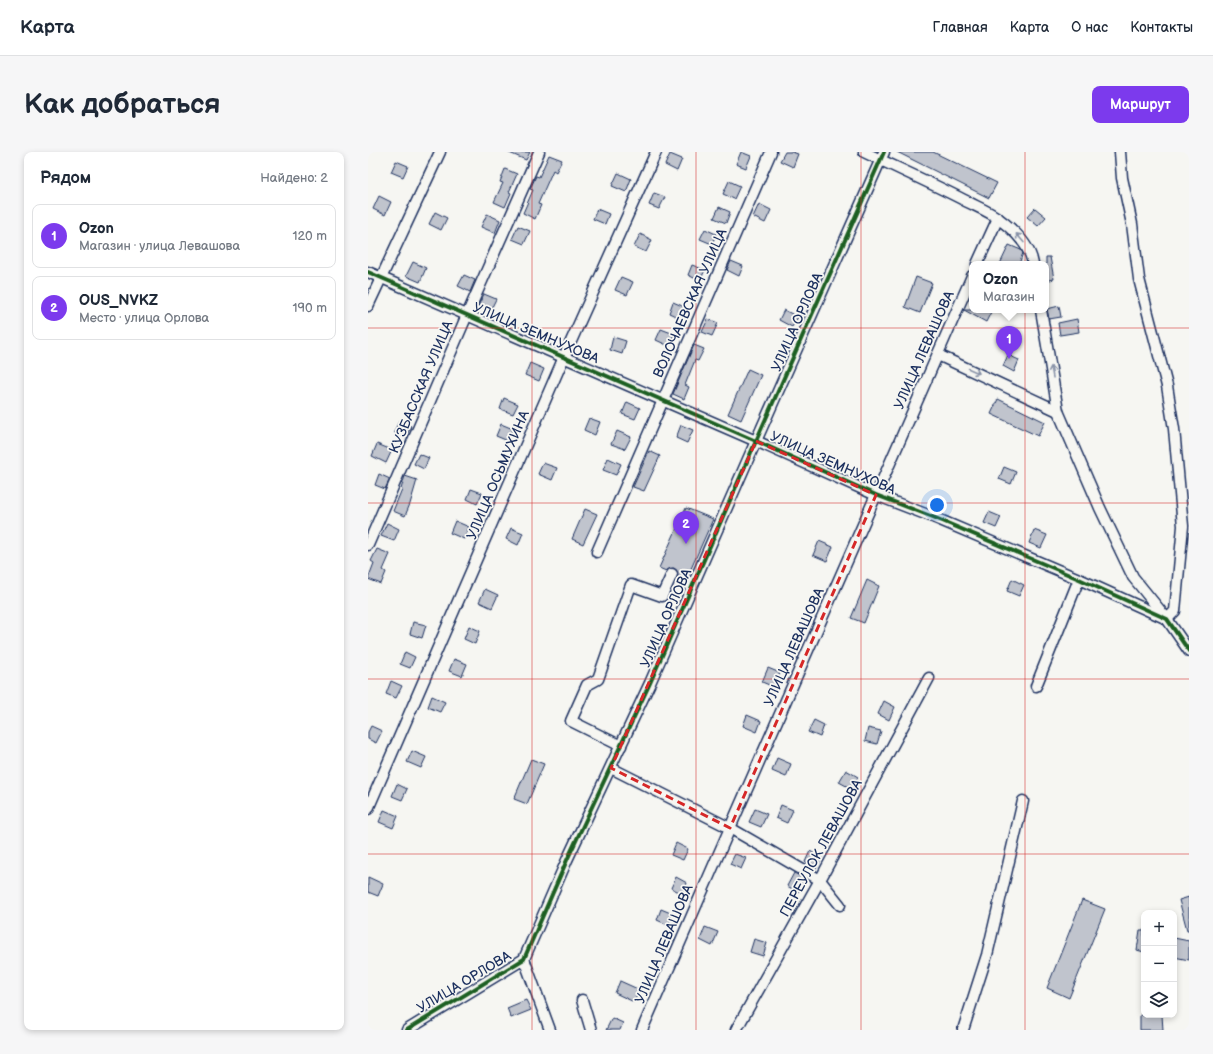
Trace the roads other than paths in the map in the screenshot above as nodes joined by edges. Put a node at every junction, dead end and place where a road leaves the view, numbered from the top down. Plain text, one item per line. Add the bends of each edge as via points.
1 (440, 152) edge
2 (539, 152) edge
3 (656, 152) edge
4 (771, 152) edge
5 (864, 152) edge
6 (1120, 152) edge
7 (883, 156) edge
8 (998, 218) junction
9 (978, 261) edge
10 (1033, 261) edge
11 (368, 272) edge
12 (381, 278) junction
13 (969, 283) edge
14 (368, 306) edge
15 (1042, 313) edge
16 (467, 315) junction
17 (938, 355) junction
18 (564, 357) junction
19 (663, 400) junction
20 (1058, 411) junction
21 (756, 441) junction
22 (876, 495) junction
23 (368, 545) edge
24 (597, 552) dead end
25 (672, 574) dead end
26 (1079, 579) junction
27 (1167, 619) junction
28 (1189, 651) edge
29 (929, 678) dead end
30 (1036, 686) dead end
31 (621, 746) junction
32 (611, 768) junction
33 (1023, 801) dead end
34 (368, 809) edge
35 (730, 828) junction
36 (820, 880) junction
37 (840, 905) dead end
38 (524, 958) junction
39 (582, 1000) dead end
40 (407, 1030) edge
41 (550, 1030) edge
42 (591, 1030) edge
43 (642, 1030) edge
44 (736, 1030) edge
45 (963, 1030) edge

1 - 12 street
2 - 16 street, КУЗБАССКАЯ УЛИЦА
3 - 18 street, УЛИЦА ОСЬМУХИНА
4 - 19 street, ВОЛОЧАЕВСКАЯ УЛИЦА
5 - 7 street
6 - 27 street via 1139,279 1167,386 1179,471 1183,526 1175,611
7 - 8 street
7 - 21 street, УЛИЦА ОРЛОВА
8 - 9 street
10 -> 8 street via 1028,248
11 - 12 street, УЛИЦА ЗЕМНУХОВА
12 - 14 street
12 - 16 street, УЛИЦА ЗЕМНУХОВА
13 - 17 street, УЛИЦА ЛЕВАШОВА
20 -> 15 street
16 - 18 street, УЛИЦА ЗЕМНУХОВА
16 - 23 street, КУЗБАССКАЯ УЛИЦА
17 -> 20 street
17 - 22 street, УЛИЦА ЛЕВАШОВА
18 - 19 street, УЛИЦА ЗЕМНУХОВА
18 - 34 street, УЛИЦА ОСЬМУХИНА
19 - 21 street, УЛИЦА ЗЕМНУХОВА
19 - 24 street, ВОЛОЧАЕВСКАЯ УЛИЦА
20 - 27 street via 1133,576
21 - 22 street, УЛИЦА ЗЕМНУХОВА
21 - 31 street, УЛИЦА ОРЛОВА
22 - 26 street, УЛИЦА ЗЕМНУХОВА
22 - 35 street, УЛИЦА ЛЕВАШОВА
25 - 31 street via 662,596 631,585 598,679 587,685 571,721
26 - 27 street, УЛИЦА ЗЕМНУХОВА
26 - 30 street
27 - 28 street
29 - 36 street, ПЕРЕУЛОК ЛЕВАШОВА
31 - 32 street, УЛИЦА ОРЛОВА
32 - 35 street
32 - 38 street, УЛИЦА ОРЛОВА
33 - 45 street via 987,954
35 - 36 street
35 - 43 street, УЛИЦА ЛЕВАШОВА
36 - 37 street
36 - 44 street, ПЕРЕУЛОК ЛЕВАШОВА
38 - 40 street, УЛИЦА ОРЛОВА
38 - 41 street
39 - 42 street

